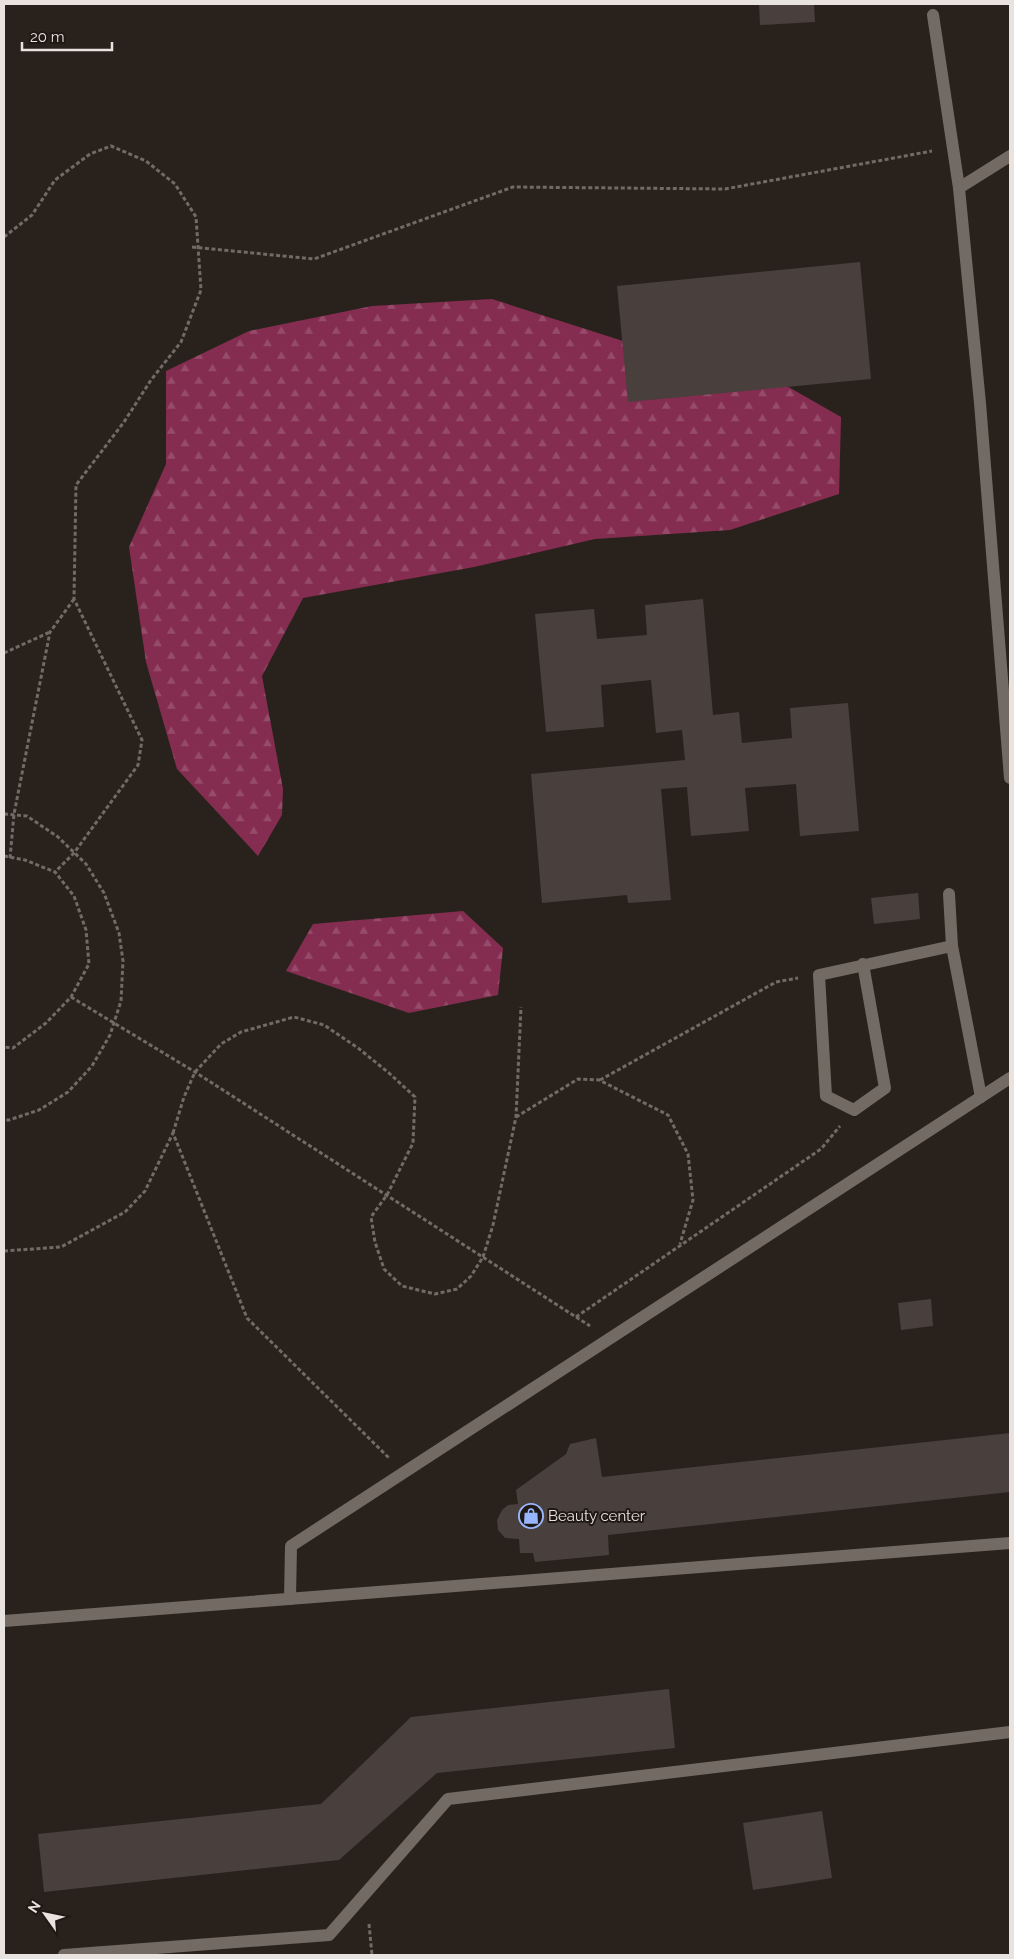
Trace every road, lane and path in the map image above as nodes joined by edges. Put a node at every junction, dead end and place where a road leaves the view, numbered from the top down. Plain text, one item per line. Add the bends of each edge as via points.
1 (933, 15) dead end
2 (953, 147) junction
3 (1010, 156) edge
4 (959, 188) junction
5 (4, 237) edge
6 (192, 247) dead end
7 (74, 599) junction
8 (50, 632) junction
9 (4, 653) edge
10 (1010, 778) edge
11 (4, 814) edge
12 (14, 814) junction
13 (74, 853) junction
14 (4, 856) edge
15 (10, 858) junction
16 (55, 872) junction
17 (949, 894) dead end
18 (952, 946) junction
19 (863, 964) junction
20 (819, 975) junction
21 (72, 997) junction
22 (521, 1007) dead end
23 (114, 1024) junction
24 (4, 1047) edge
25 (195, 1072) junction
26 (1010, 1078) edge
27 (599, 1080) junction
28 (981, 1096) junction
29 (854, 1110) junction
30 (516, 1117) junction
31 (4, 1120) edge
32 (173, 1133) junction
33 (387, 1195) junction
34 (680, 1245) junction
35 (4, 1251) edge
36 (483, 1257) junction
37 (576, 1317) junction
38 (610, 1339) junction
39 (404, 1472) junction
40 (1010, 1544) edge
41 (290, 1600) junction
42 (4, 1622) edge
43 (1010, 1732) edge
44 (64, 1955) edge

1 - 2 lane
2 - 4 lane
2 - 6 path via 725,189 513,187 314,259
3 - 4 lane
4 - 10 lane
5 - 7 path via 32,215 55,180 90,154 111,146 146,161 175,184 196,217 201,290 180,342 76,485
7 - 8 path
7 - 13 path via 142,740 138,765
8 - 9 path
8 - 12 path
11 - 12 path
12 - 13 path via 27,816 58,837
12 - 15 path
13 - 16 path
13 - 23 path via 86,864 104,893 119,934 123,961 121,1001
14 - 15 path
15 - 16 path via 25,860
16 - 21 path via 74,896 86,930 89,964
17 - 18 lane
18 - 19 lane
18 - 28 lane
19 - 20 lane
19 - 29 lane via 885,1088
20 - 27 path via 776,982
20 - 29 lane via 826,1096
21 - 23 path
21 - 24 path via 46,1023 13,1048
22 - 30 path
23 - 25 path
23 - 31 path via 92,1066 68,1092 39,1110
25 - 32 path
25 - 33 path
25 - 33 path via 221,1044 241,1032 294,1018 324,1025 389,1072 415,1097 414,1143
26 - 28 lane
27 - 30 path via 578,1079
27 - 34 path via 668,1115 688,1154 693,1200
28 - 38 lane
29 - 34 path via 822,1149
30 - 36 path
32 - 35 path via 145,1191 125,1212 61,1247
32 - 39 path via 247,1318
33 - 36 path
33 - 36 path via 371,1217 375,1242 384,1269 402,1286 435,1294 457,1289 471,1276
34 - 37 path
36 - 37 path
37 - 38 path
38 - 39 lane
39 - 41 lane via 291,1546
40 - 41 lane
41 - 42 lane
43 - 44 lane via 448,1799 329,1935

